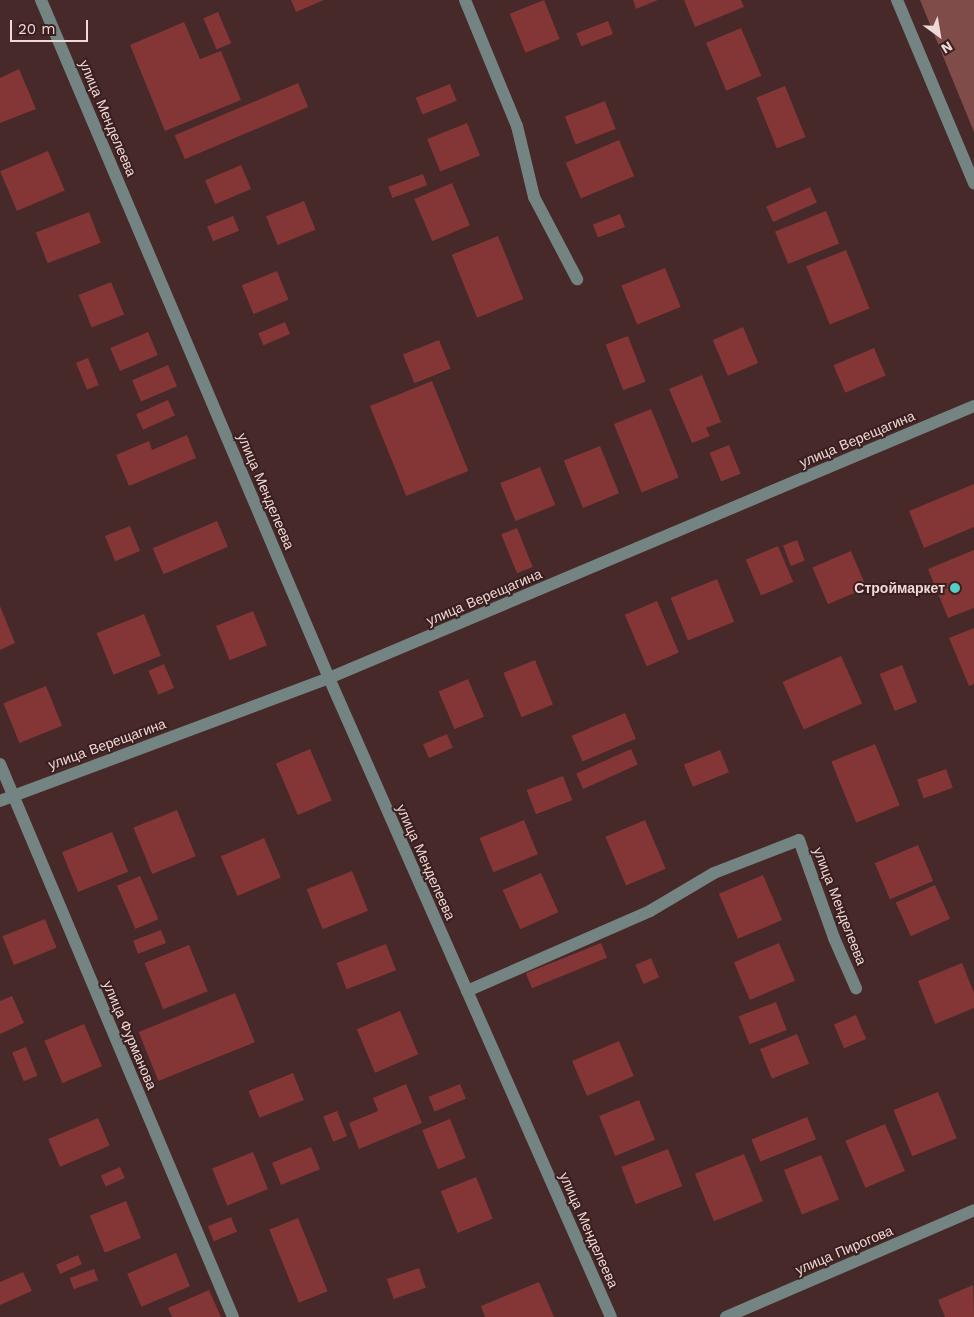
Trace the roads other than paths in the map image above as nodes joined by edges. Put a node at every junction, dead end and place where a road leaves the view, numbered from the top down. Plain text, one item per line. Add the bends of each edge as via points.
1 (41, 0) edge
2 (465, 0) edge
3 (897, 0) edge
4 (974, 182) edge
5 (577, 279) dead end
6 (974, 406) edge
7 (329, 678) junction
8 (0, 764) edge
9 (13, 795) junction
10 (0, 801) edge
11 (856, 988) dead end
12 (467, 991) junction
13 (974, 1210) edge
14 (233, 1317) edge
15 (611, 1317) edge
16 (726, 1317) edge

1 - 7 street, улица Менделеева
2 - 5 street via 517,126 534,197
3 - 4 street
6 - 7 street, улица Верещагина
7 - 9 street, улица Верещагина
7 - 12 street, улица Менделеева
8 - 9 street, улица Фурманова
9 - 10 street, улица Верещагина
9 - 14 street, улица Фурманова
11 - 12 street, улица Менделеева via 834,938 799,840 714,873 650,911
12 - 15 street, улица Менделеева
13 - 16 street, улица Пирогова

